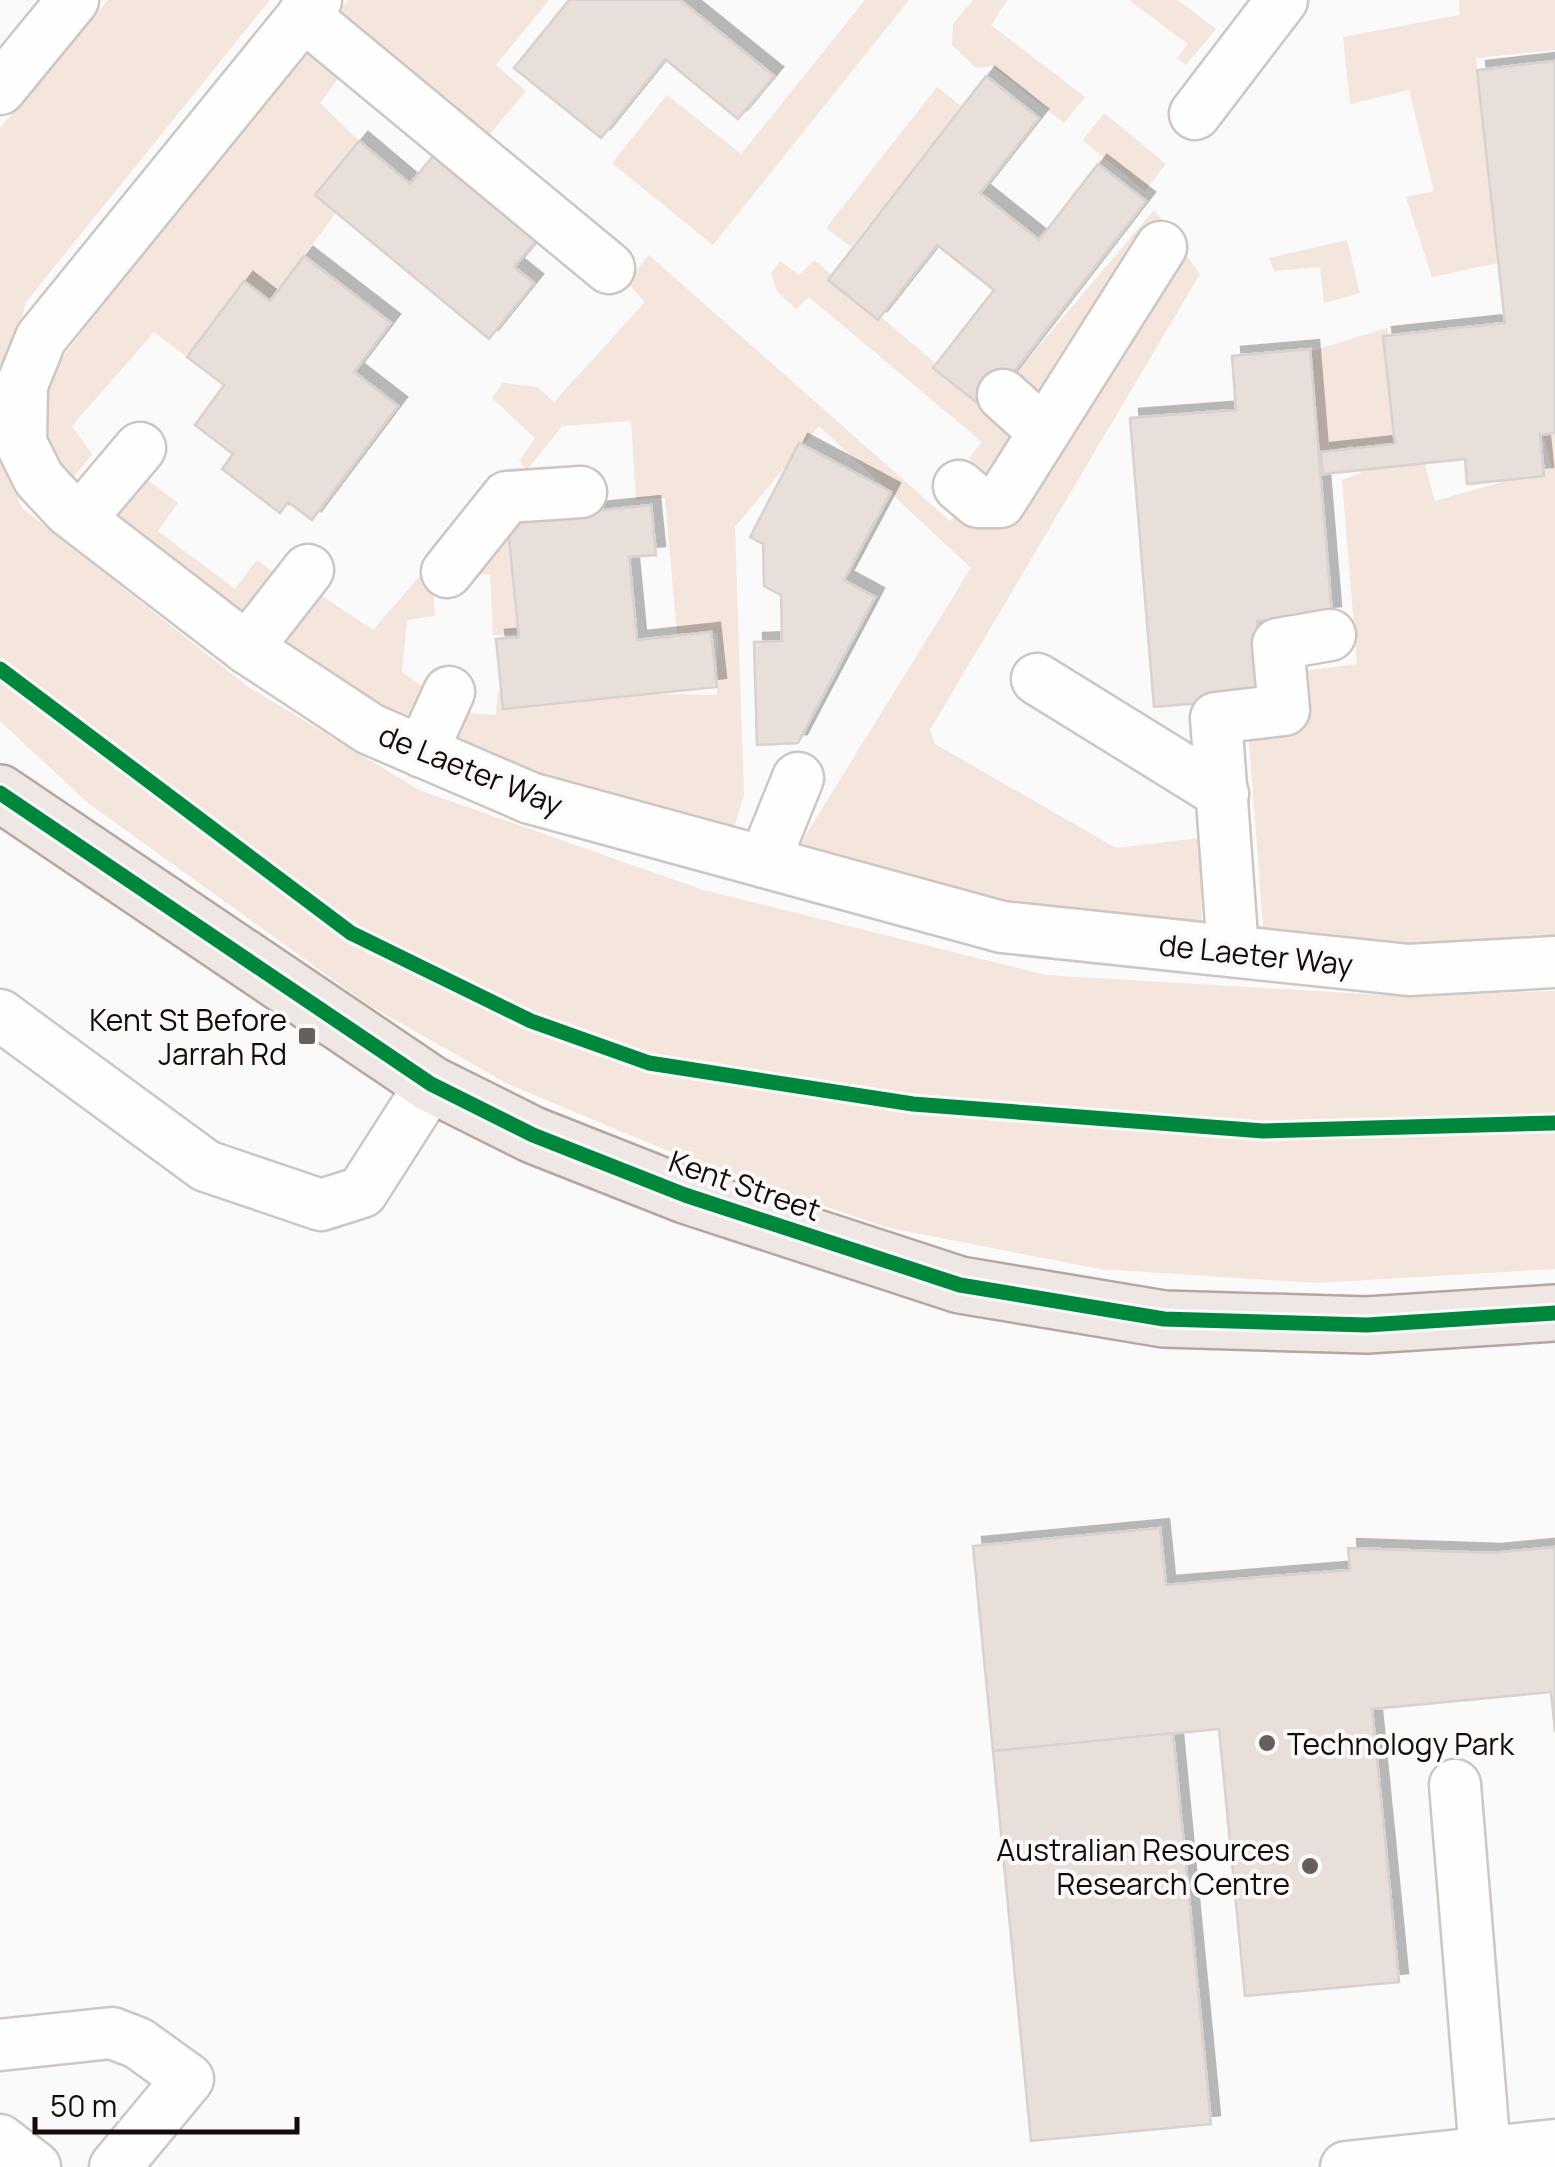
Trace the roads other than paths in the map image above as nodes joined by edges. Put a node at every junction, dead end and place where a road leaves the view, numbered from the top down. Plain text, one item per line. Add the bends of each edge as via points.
1 (40, 0) edge
2 (73, 0) edge
3 (1282, 0) edge
4 (310, 8) edge
5 (0, 49) edge
6 (0, 89) edge
7 (1195, 114) dead end
8 (1151, 241) dead end
9 (609, 268) dead end
10 (1003, 395) dead end
11 (1044, 432) junction
12 (140, 448) dead end
13 (959, 486) dead end
14 (581, 492) dead end
15 (80, 519) junction
16 (308, 570) dead end
17 (447, 572) dead end
18 (1330, 635) dead end
19 (247, 648) junction
20 (1037, 679) dead end
21 (449, 692) dead end
22 (422, 752) junction
23 (798, 778) dead end
24 (4, 792) edge
25 (1222, 794) junction
26 (764, 862) junction
27 (1233, 951) junction
28 (1555, 962) edge
29 (0, 1015) edge
30 (431, 1084) junction
31 (1555, 1313) edge
32 (1455, 1785) dead end
33 (0, 2045) edge
34 (0, 2140) edge
35 (1555, 2145) edge
36 (1485, 2152) junction
37 (35, 2167) edge
38 (114, 2167) edge
39 (1346, 2167) edge

1 - 5 street
2 - 6 street
3 - 7 street
4 - 9 street
4 - 15 street, de Laeter Way via 41,338 22,386 21,442 39,480
8 - 11 street
10 - 11 street
11 - 13 street via 1000,502 978,502
12 - 15 street
14 - 17 street via 507,497
15 - 19 street, de Laeter Way
16 - 19 street
18 - 25 street via 1278,644 1284,710 1216,718
19 - 22 street, de Laeter Way via 370,729
20 - 25 street
21 - 22 street
22 - 26 street, de Laeter Way via 530,798
23 - 26 street
24 - 30 main road, Kent Street via 220,946
25 - 27 street
26 - 27 street, de Laeter Way via 1002,928
27 - 28 street, de Laeter Way via 1409,970
29 - 30 street via 206,1166 321,1204 362,1192
30 - 31 main road, Kent Street via 533,1135 685,1195 960,1285 1075,1307 1255,1325
32 - 36 street
33 - 38 street via 112,2033 188,2079
34 - 37 street
35 - 36 street
36 - 39 street

